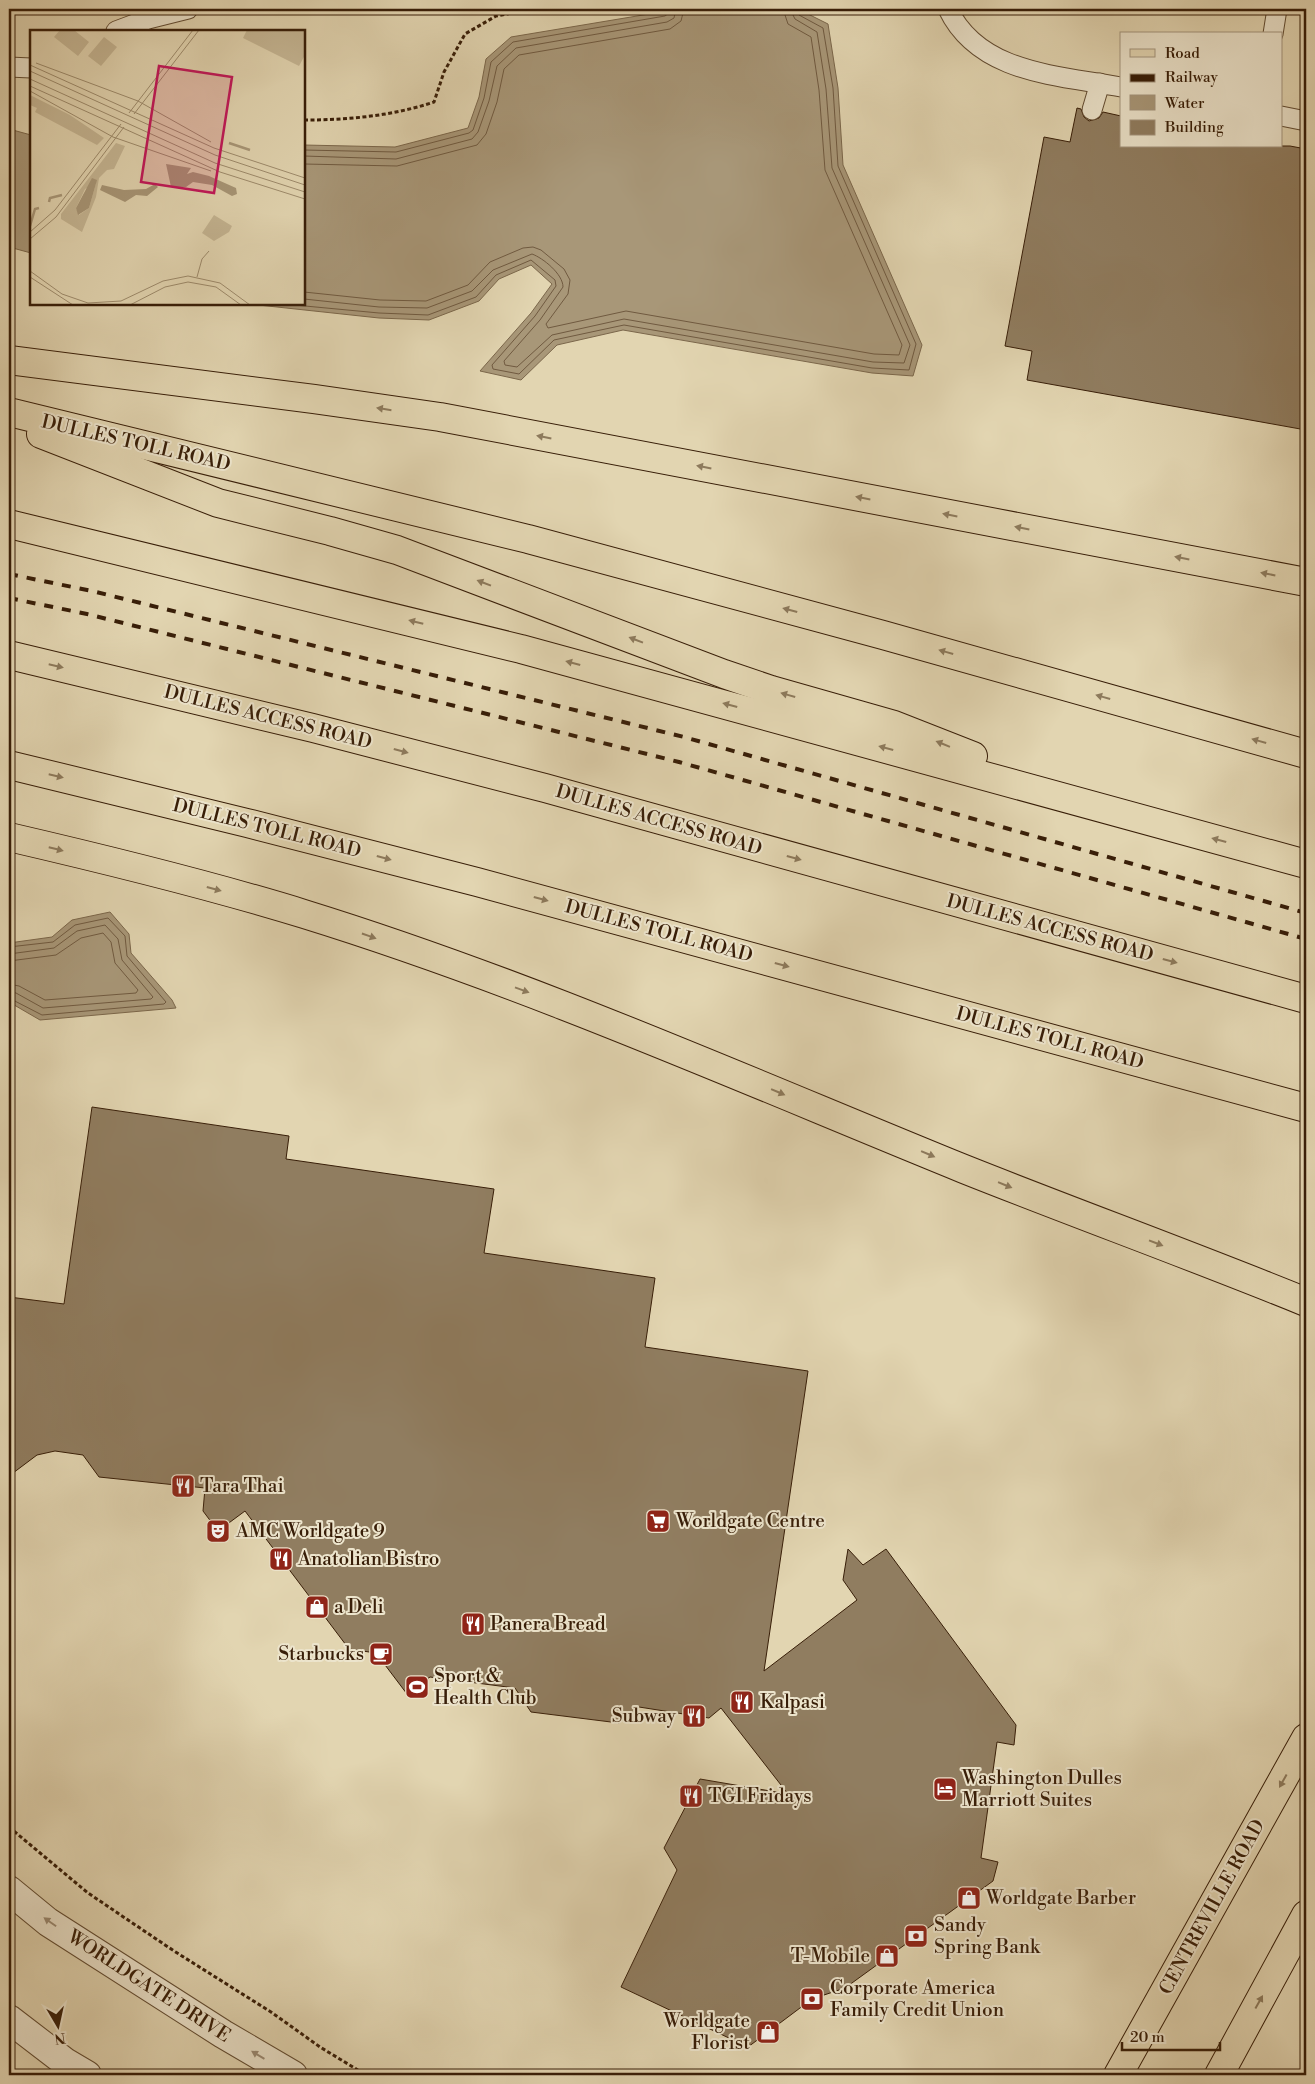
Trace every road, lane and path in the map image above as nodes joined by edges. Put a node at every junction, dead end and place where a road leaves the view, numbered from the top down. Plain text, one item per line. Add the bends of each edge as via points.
1 (188, 9) edge
2 (534, 9) edge
3 (948, 9) edge
4 (1277, 9) edge
5 (119, 30) edge
6 (1274, 32) edge
7 (9, 67) edge
8 (30, 68) edge
9 (1100, 83) junction
10 (1120, 87) edge
11 (1092, 110) dead end
12 (1282, 116) edge
13 (305, 120) edge
14 (1306, 121) edge
15 (9, 360) edge
16 (9, 412) edge
17 (9, 422) edge
18 (9, 524) edge
19 (1306, 582) edge
20 (9, 655) edge
21 (1306, 754) edge
22 (9, 765) edge
23 (1102, 808) junction
24 (9, 837) edge
25 (1306, 864) edge
26 (1306, 999) edge
27 (1306, 1108) edge
28 (1306, 1302) edge
29 (1306, 1738) edge
30 (9, 1827) edge
31 (9, 1890) edge
32 (1306, 1915) edge
33 (9, 2019) edge
34 (87, 2075) edge
35 (293, 2075) edge
36 (366, 2075) edge
37 (1118, 2075) edge
38 (1219, 2075) edge

1 - 5 lane
2 - 13 path via 496,16 464,34 444,72 434,102 408,111 354,119
3 - 9 lane via 966,36 997,59 1014,66
4 - 6 lane
7 - 8 lane
9 - 10 lane
9 - 11 lane
12 - 14 lane
19 -> 15 main road via 440,417
21 -> 16 main road, DULLES TOLL ROAD via 528,539
23 -> 17 main road via 894,725 724,674 397,550 218,503
23 -> 18 main road via 521,649
20 -> 26 main road, DULLES ACCESS ROAD via 546,788
22 -> 27 main road, DULLES TOLL ROAD via 477,882
25 -> 23 main road
24 -> 28 main road via 304,914 445,962 667,1046 999,1183
29 -> 37 main road, CENTREVILLE ROAD
30 - 36 path via 88,1894
35 -> 31 street, WORLDGATE DRIVE via 48,1922
38 -> 32 main road
33 - 34 street

